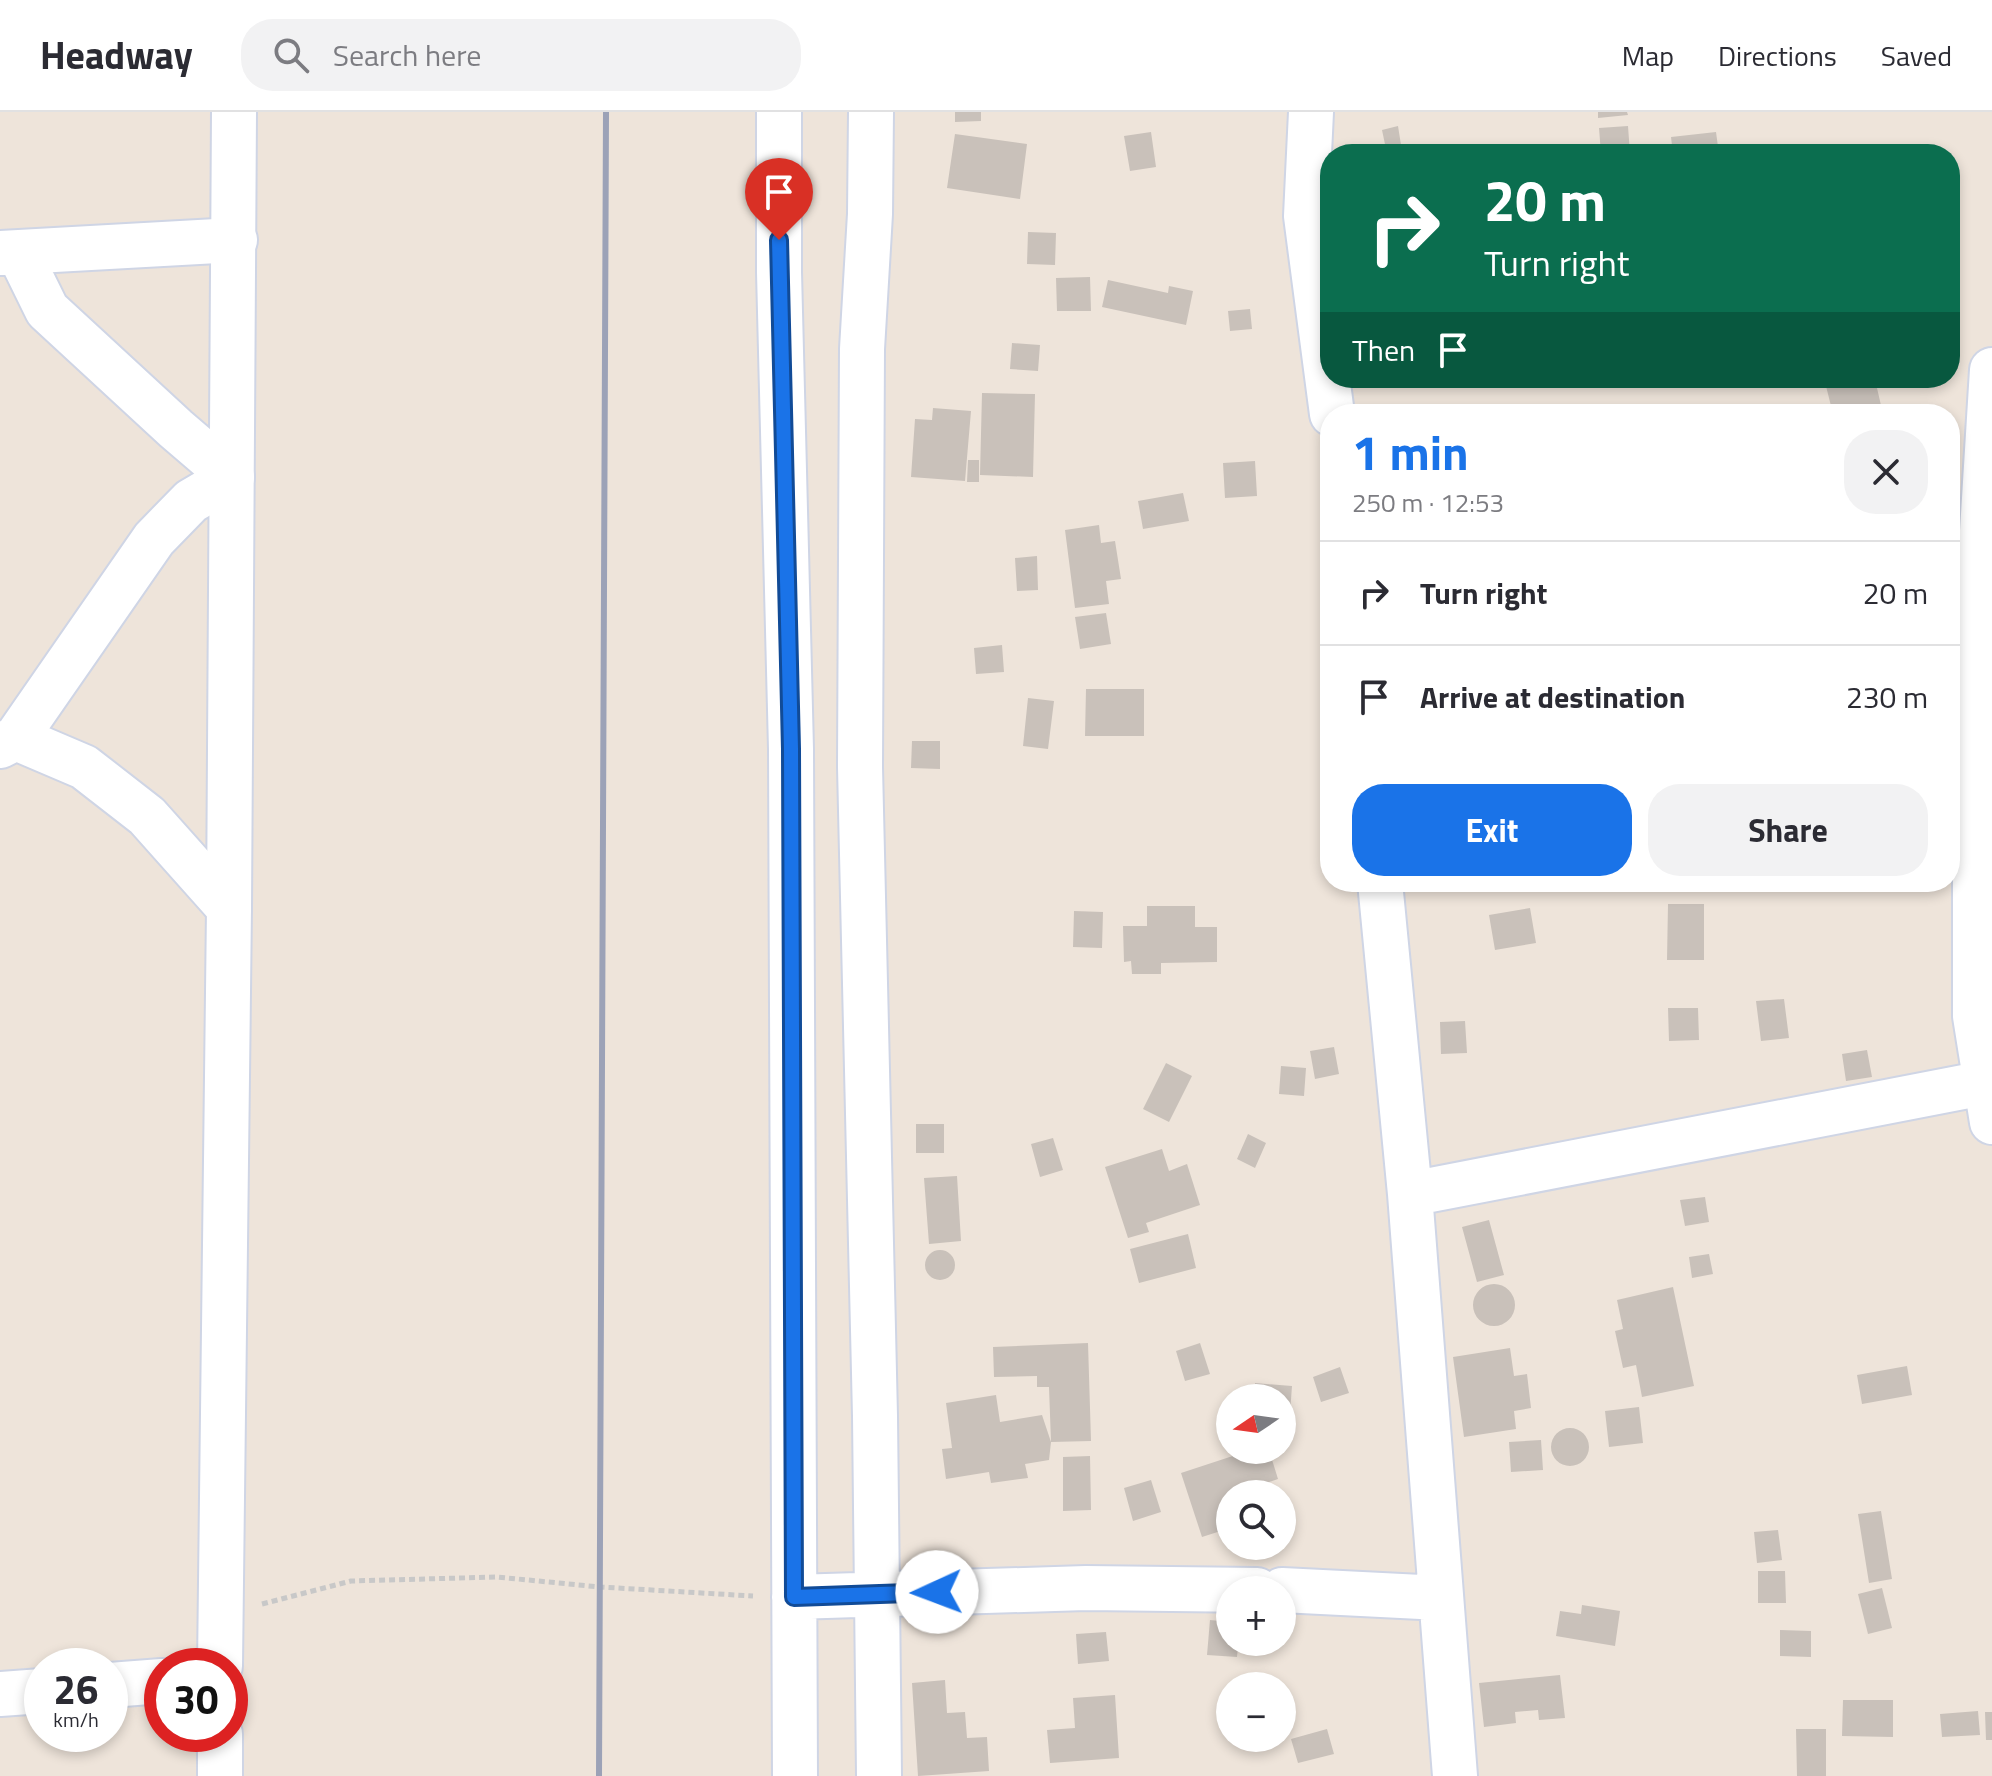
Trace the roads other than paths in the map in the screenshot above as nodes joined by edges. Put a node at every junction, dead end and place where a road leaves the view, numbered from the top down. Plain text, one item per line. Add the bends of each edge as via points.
1 (234, 112) edge
2 (779, 112) edge
3 (871, 112) edge
4 (1311, 112) edge
5 (235, 240) junction
6 (10, 253) edge
7 (1320, 323) edge
8 (1992, 370) edge
9 (232, 477) junction
10 (1972, 643) edge
11 (8, 742) edge
12 (1381, 892) edge
13 (229, 908) junction
14 (1983, 1019) edge
15 (1988, 1103) edge
16 (1410, 1194) junction
17 (1216, 1590) edge
18 (1296, 1591) edge
19 (877, 1594) junction
20 (794, 1597) junction
21 (1441, 1598) junction
22 (221, 1648) edge
23 (24, 1692) edge
24 (0, 1694) edge
25 (220, 1752) edge
26 (220, 1776) edge
27 (795, 1776) edge
28 (879, 1776) edge
29 (1455, 1776) edge

1 - 5 street
2 - 20 street via 791,749
3 - 19 street via 862,349 860,767
4 - 7 street via 1306,216
5 - 6 street
5 - 9 street
6 - 9 street via 47,310
8 - 10 street
9 - 11 street via 191,501 154,539
9 - 13 street
10 - 14 street
11 - 13 street via 84,767 147,816
12 - 16 street
13 - 22 street
14 - 15 street
15 - 16 street
16 - 21 street
17 - 19 street
18 - 21 street
19 - 20 street
19 - 28 street
20 - 27 street
21 - 29 street
23 - 24 street
25 - 26 street

